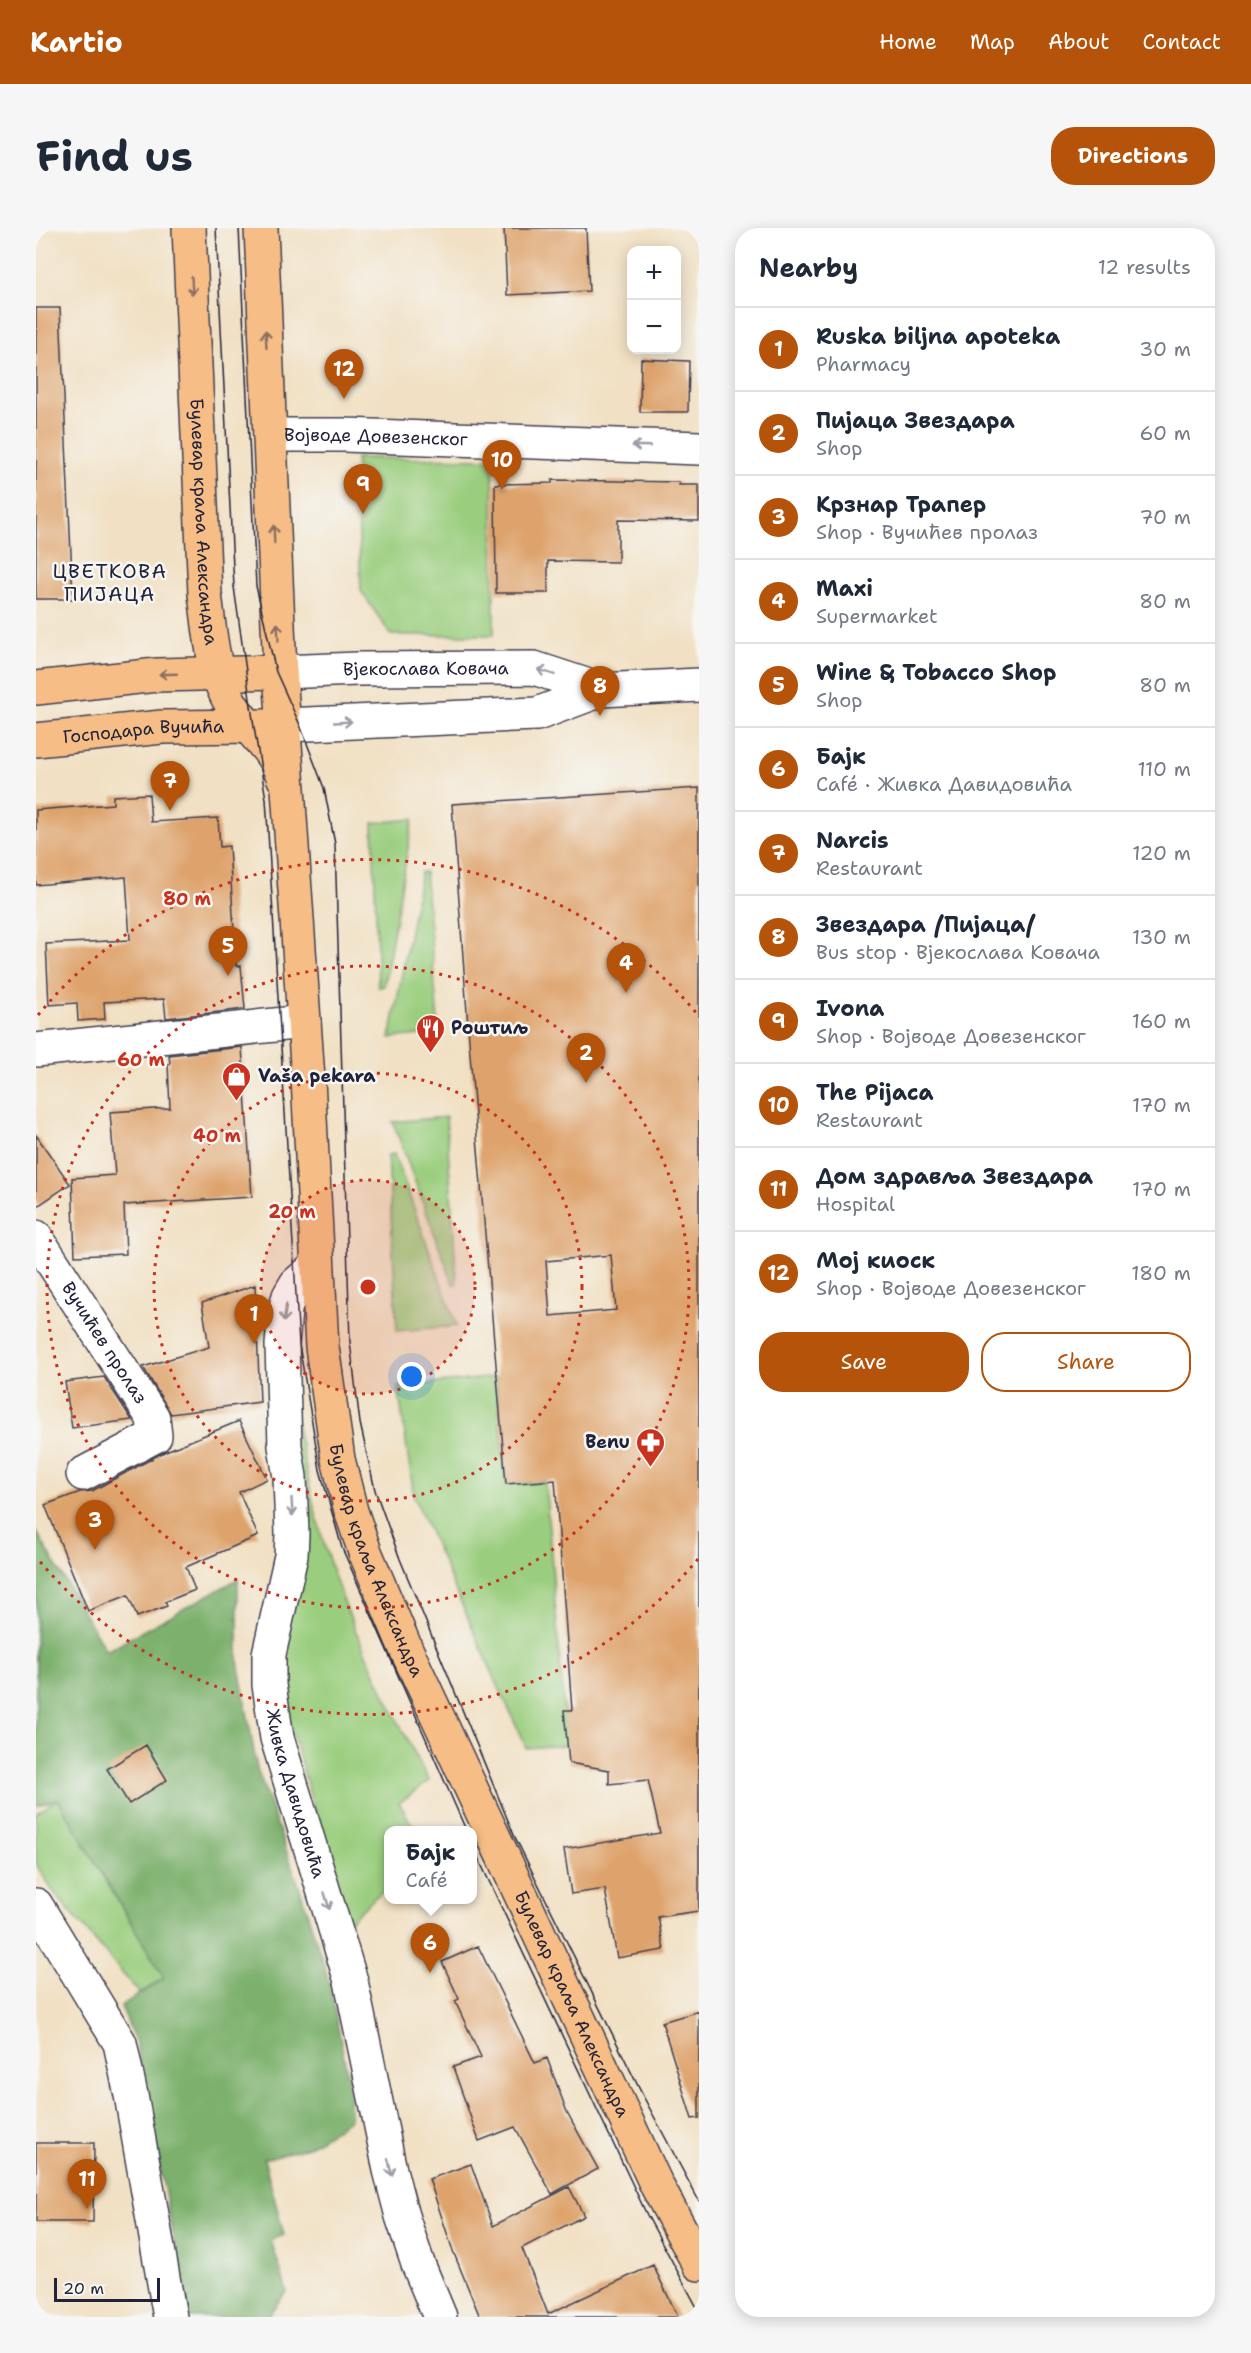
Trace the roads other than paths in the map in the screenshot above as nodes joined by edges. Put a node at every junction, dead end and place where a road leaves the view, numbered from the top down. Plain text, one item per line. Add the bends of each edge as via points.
1 (189, 228) edge
2 (261, 228) edge
3 (270, 435) junction
4 (699, 448) edge
5 (280, 672) junction
6 (233, 673) junction
7 (699, 685) edge
8 (36, 688) edge
9 (602, 690) junction
10 (285, 725) junction
11 (250, 727) junction
12 (36, 740) edge
13 (290, 795) junction
14 (304, 1022) junction
15 (36, 1050) edge
16 (36, 1237) edge
17 (317, 1266) junction
18 (45, 1269) edge
19 (83, 1474) dead end
20 (36, 1905) edge
21 (699, 2264) edge
22 (170, 2317) edge
23 (440, 2317) edge

1 -> 6 main road, Булевар краља Александра via 205,594
3 -> 2 main road, Булевар краља Александра
4 -> 3 street, Војводе Довезенског
5 -> 3 main road, Булевар краља Александра
5 - 6 main road, Вјекослава Ковача
9 -> 5 street, Вјекослава Ковача via 534,668
5 - 10 main road, Булевар краља Александра
6 -> 8 main road via 157,675
6 - 11 main road, Булевар краља Александра via 231,702
7 - 9 street, Вјекослава Ковача
10 -> 9 street, Вјекослава Ковача via 537,714
10 - 11 main road, Вјекослава Ковача
10 - 13 main road, Булевар краља Александра
11 - 12 main road, Господара Вучића via 162,727
11 - 13 main road, Булевар краља Александра via 281,768
13 - 14 main road, Булевар краља Александра
14 - 15 street
14 - 17 main road, Булевар краља Александра
16 - 18 street, Вучићев пролаз
17 - 21 main road, Булевар краља Александра via 330,1413 341,1475 365,1552 495,1843 657,2186
17 -> 23 street, Живка Давидовића via 296,1284 285,1310 285,1446 292,1534 291,1556 269,1654 271,1704 277,1738 351,1981 390,2170 418,2264
18 - 19 street, Вучићев пролаз via 153,1418 155,1436
20 - 22 street via 120,2043

